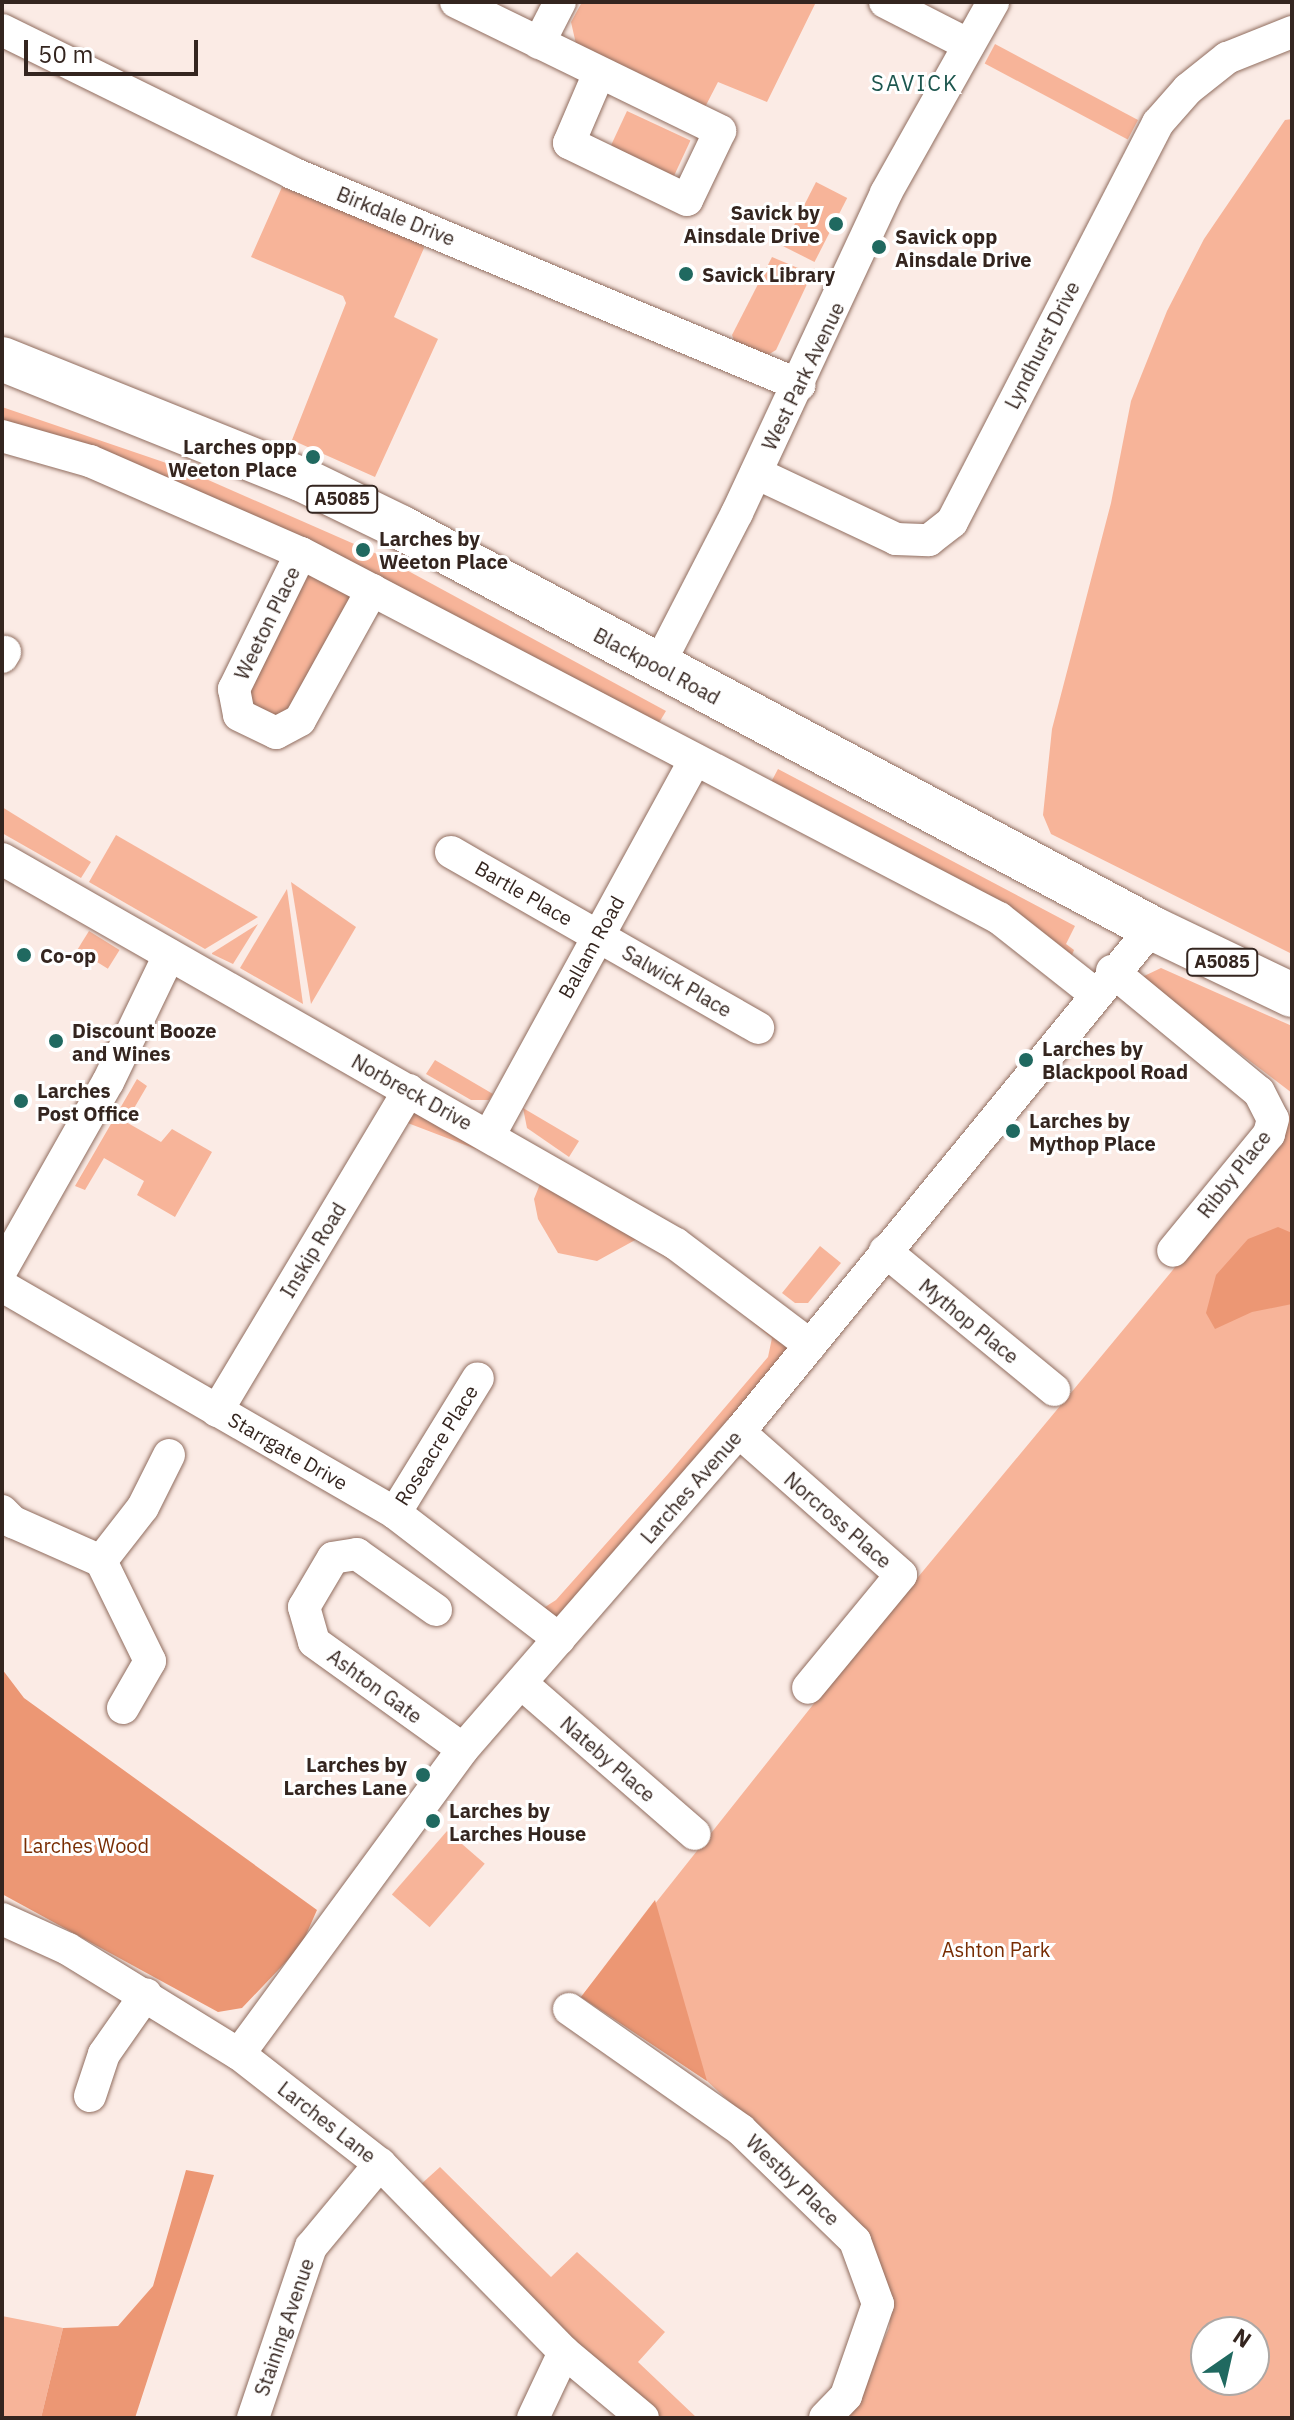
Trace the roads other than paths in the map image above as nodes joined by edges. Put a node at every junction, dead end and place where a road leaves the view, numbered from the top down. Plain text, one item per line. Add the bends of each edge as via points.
1 (456, 2) edge
2 (560, 2) edge
3 (885, 2) edge
4 (993, 2) edge
5 (2, 30) edge
6 (1292, 32) edge
7 (539, 43) junction
8 (969, 45) junction
9 (599, 73) junction
10 (5, 363) edge
11 (799, 385) junction
12 (2, 436) edge
13 (756, 473) junction
14 (301, 553) junction
15 (372, 590) junction
16 (658, 666) junction
17 (695, 760) junction
18 (451, 852) dead end
19 (2, 859) edge
20 (1152, 928) junction
21 (597, 934) junction
22 (169, 955) junction
23 (1103, 982) junction
24 (1292, 995) edge
25 (758, 1028) dead end
26 (409, 1090) junction
27 (489, 1136) junction
28 (885, 1251) junction
29 (1173, 1251) dead end
30 (2, 1269) edge
31 (2, 1286) edge
32 (810, 1345) junction
33 (478, 1378) dead end
34 (1054, 1390) dead end
35 (217, 1411) junction
36 (739, 1432) junction
37 (169, 1455) dead end
38 (2, 1511) edge
39 (395, 1513) junction
40 (435, 1545) junction
41 (101, 1561) junction
42 (405, 1587) junction
43 (436, 1610) dead end
44 (559, 1639) junction
45 (521, 1683) junction
46 (808, 1688) dead end
47 (123, 1708) dead end
48 (463, 1749) junction
49 (695, 1834) dead end
50 (2, 1919) edge
51 (146, 1994) junction
52 (569, 2009) dead end
53 (239, 2054) junction
54 (90, 2096) dead end
55 (380, 2164) junction
56 (564, 2352) junction
57 (253, 2418) edge
58 (533, 2418) edge
59 (643, 2418) edge
60 (825, 2418) edge

1 - 7 street
2 - 7 street
3 - 8 street
4 - 8 street, West Park Avenue
5 - 11 street, Birkdale Drive via 292,173
6 - 13 street, Lyndhurst Drive via 1227,58 1188,89 1158,123 952,522 929,540 896,539
7 - 9 street
8 - 11 street, West Park Avenue via 886,193
9 - 9 street via 720,131 687,200 569,143
10 - 16 highway, Blackpool Road / A5085 via 301,479
11 - 13 street, West Park Avenue
12 - 14 street via 90,461
13 - 16 street, West Park Avenue
14 - 15 street
14 - 15 street, Weeton Place via 234,689 239,715 276,733 300,720
15 - 17 street
16 - 20 highway, Blackpool Road / A5085
17 - 21 street, Ballam Road
17 - 23 street via 999,918
18 - 21 street, Bartle Place
19 - 22 street, Norbreck Drive
20 - 23 street, Larches Avenue
20 - 24 highway, Blackpool Road / A5085
21 - 25 street, Salwick Place
21 - 27 street, Ballam Road
22 - 26 street, Norbreck Drive
22 - 30 street via 108,1082
23 - 28 street, Larches Avenue
23 - 29 street, Ribby Place via 1259,1092 1273,1119 1269,1134
26 - 27 street, Norbreck Drive
26 - 35 street, Inskip Road
27 - 32 street, Norbreck Drive via 676,1244
28 - 32 street, Larches Avenue
28 - 34 street, Mythop Place
31 - 35 street, Starrgate Drive
32 - 36 street, Larches Avenue
33 - 39 street, Roseacre Place
35 - 39 street, Starrgate Drive
36 - 44 street, Larches Avenue
36 - 46 street, Norcross Place via 901,1575
37 - 41 street via 143,1507
38 - 41 street via 13,1522
39 - 40 street, Starrgate Drive
40 - 42 street
40 - 44 street, Starrgate Drive
41 - 47 street via 150,1661
42 - 43 street, Ashton Gate
42 - 48 street, Ashton Gate via 357,1554 333,1558 304,1607 314,1642
44 - 45 street, Larches Avenue
45 - 48 street, Larches Avenue
45 - 49 street, Nateby Place
48 - 53 street, Larches Avenue
50 - 51 street, Larches Lane
51 - 53 street, Larches Lane
51 - 54 street via 104,2054
52 - 60 street, Westby Place via 741,2130 855,2241 878,2304 846,2396
53 - 55 street, Larches Lane
55 - 56 street, Larches Lane
55 - 57 street, Staining Avenue via 311,2247
56 - 58 street
56 - 59 street, Larches Lane

